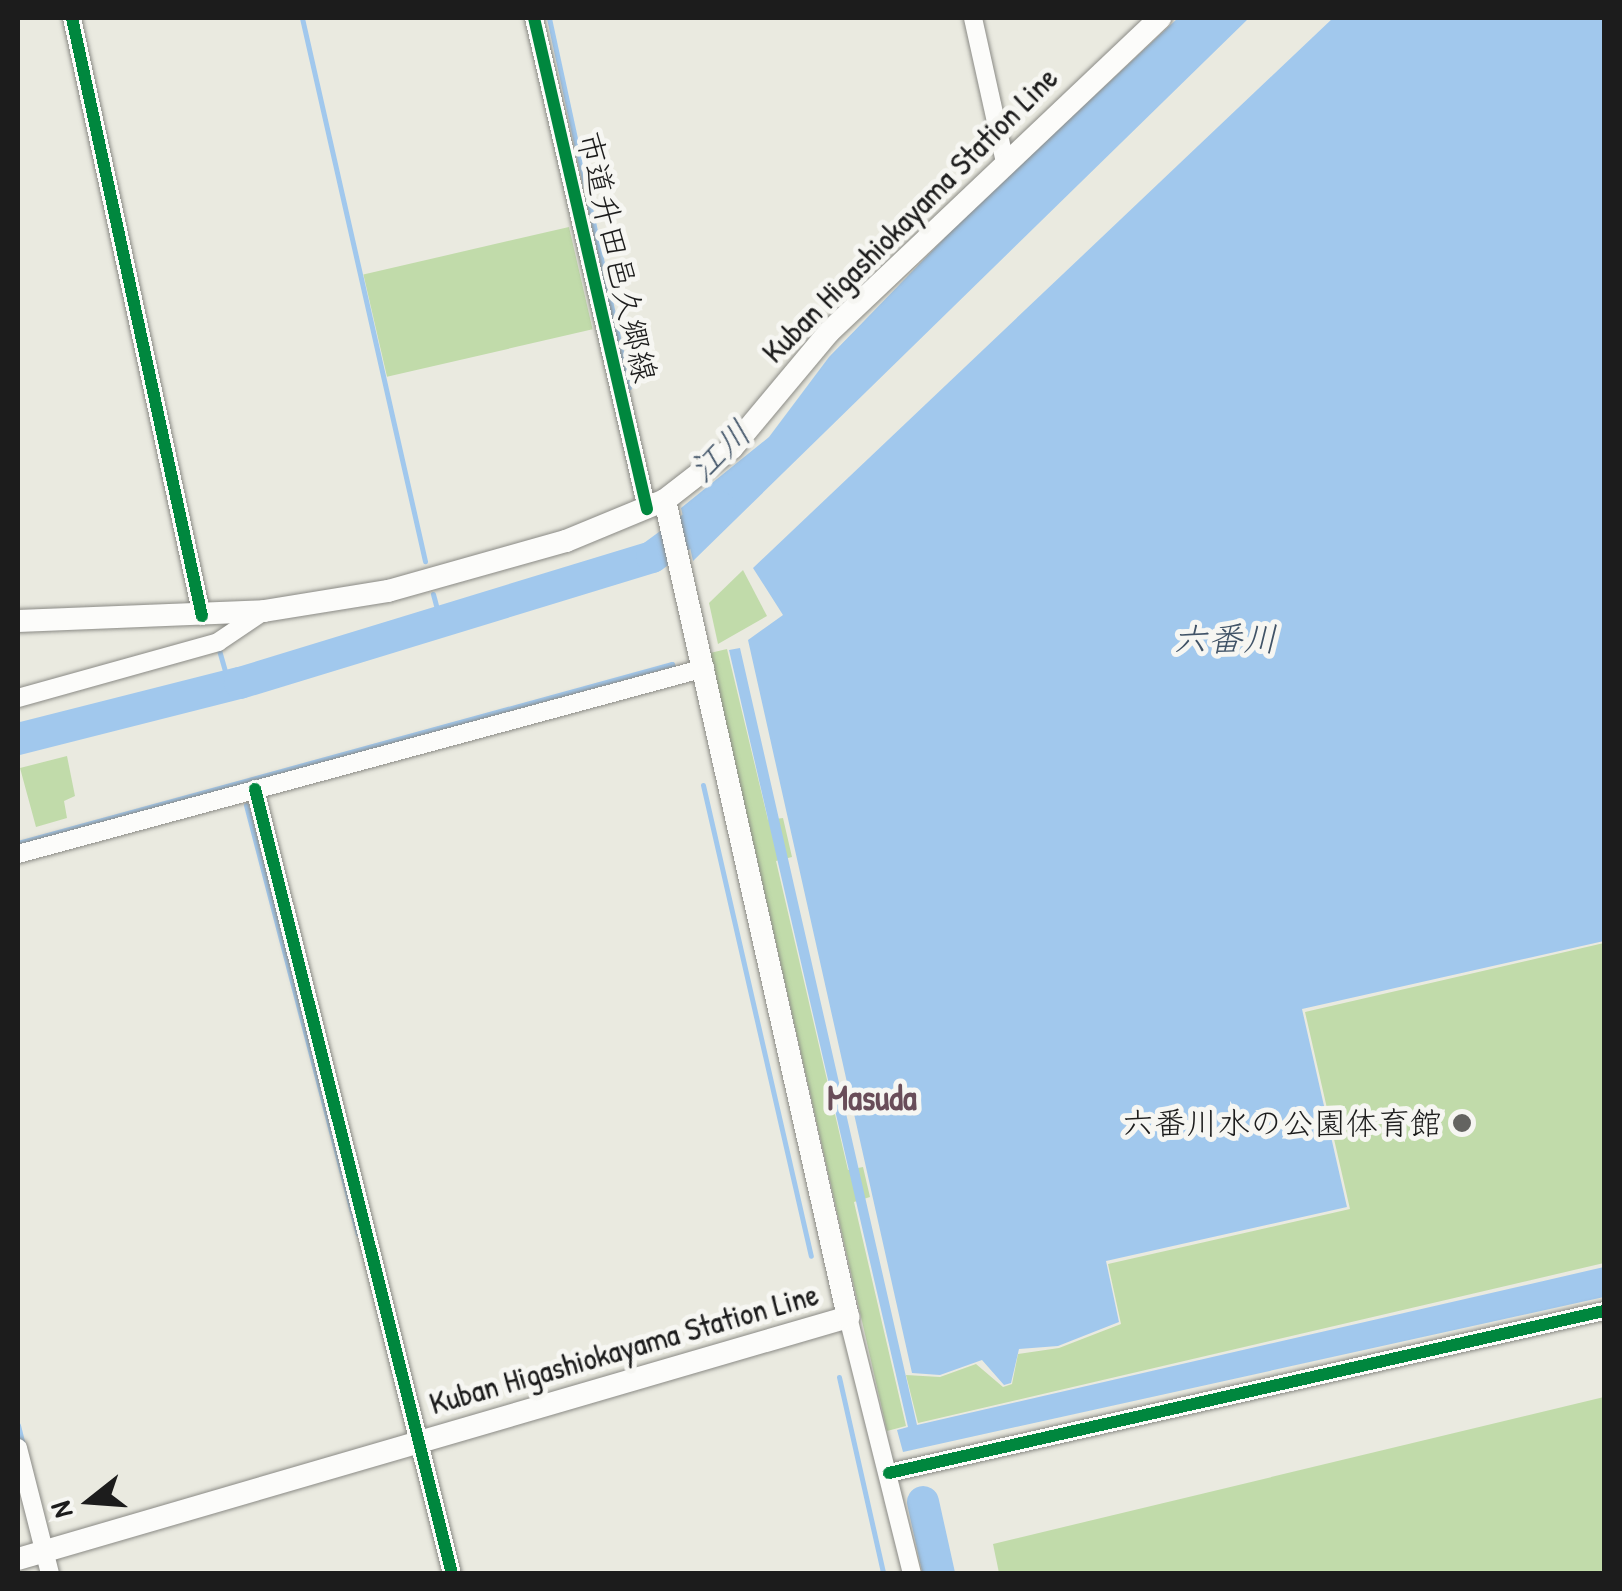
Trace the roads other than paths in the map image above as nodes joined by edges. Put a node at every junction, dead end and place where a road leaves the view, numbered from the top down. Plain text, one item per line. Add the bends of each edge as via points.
1 (72, 18) edge
2 (534, 18) edge
3 (973, 18) edge
4 (1160, 18) edge
5 (1005, 162) junction
6 (660, 509) junction
7 (264, 611) junction
8 (202, 616) junction
9 (18, 621) edge
10 (705, 668) junction
11 (18, 698) edge
12 (254, 789) junction
13 (18, 854) edge
14 (1604, 1311) edge
15 (848, 1317) junction
16 (419, 1444) junction
17 (18, 1448) edge
18 (889, 1474) junction
19 (18, 1559) edge
20 (48, 1562) edge
21 (452, 1574) edge
22 (912, 1574) edge

1 - 8 street
2 - 6 street, 市道升田邑久郷線
3 - 5 street
4 - 5 main road, Kuban Higashiokayama Station Line
5 - 6 main road, Kuban Higashiokayama Station Line via 828,333 732,448
6 - 7 main road, Kuban Higashiokayama Station Line via 452,576
6 - 10 main road, Kuban Higashiokayama Station Line via 684,567
7 - 8 main road, Kuban Higashiokayama Station Line
7 - 11 street via 218,642
8 - 9 main road, Kuban Higashiokayama Station Line
10 - 12 street
10 - 15 main road, Kuban Higashiokayama Station Line
12 - 13 street
12 - 16 street
14 - 18 street
15 - 16 main road, Kuban Higashiokayama Station Line
15 - 18 street
16 - 20 main road, Kuban Higashiokayama Station Line
16 - 21 street
17 - 20 street
18 - 22 street
19 - 20 main road, Kuban Higashiokayama Station Line

